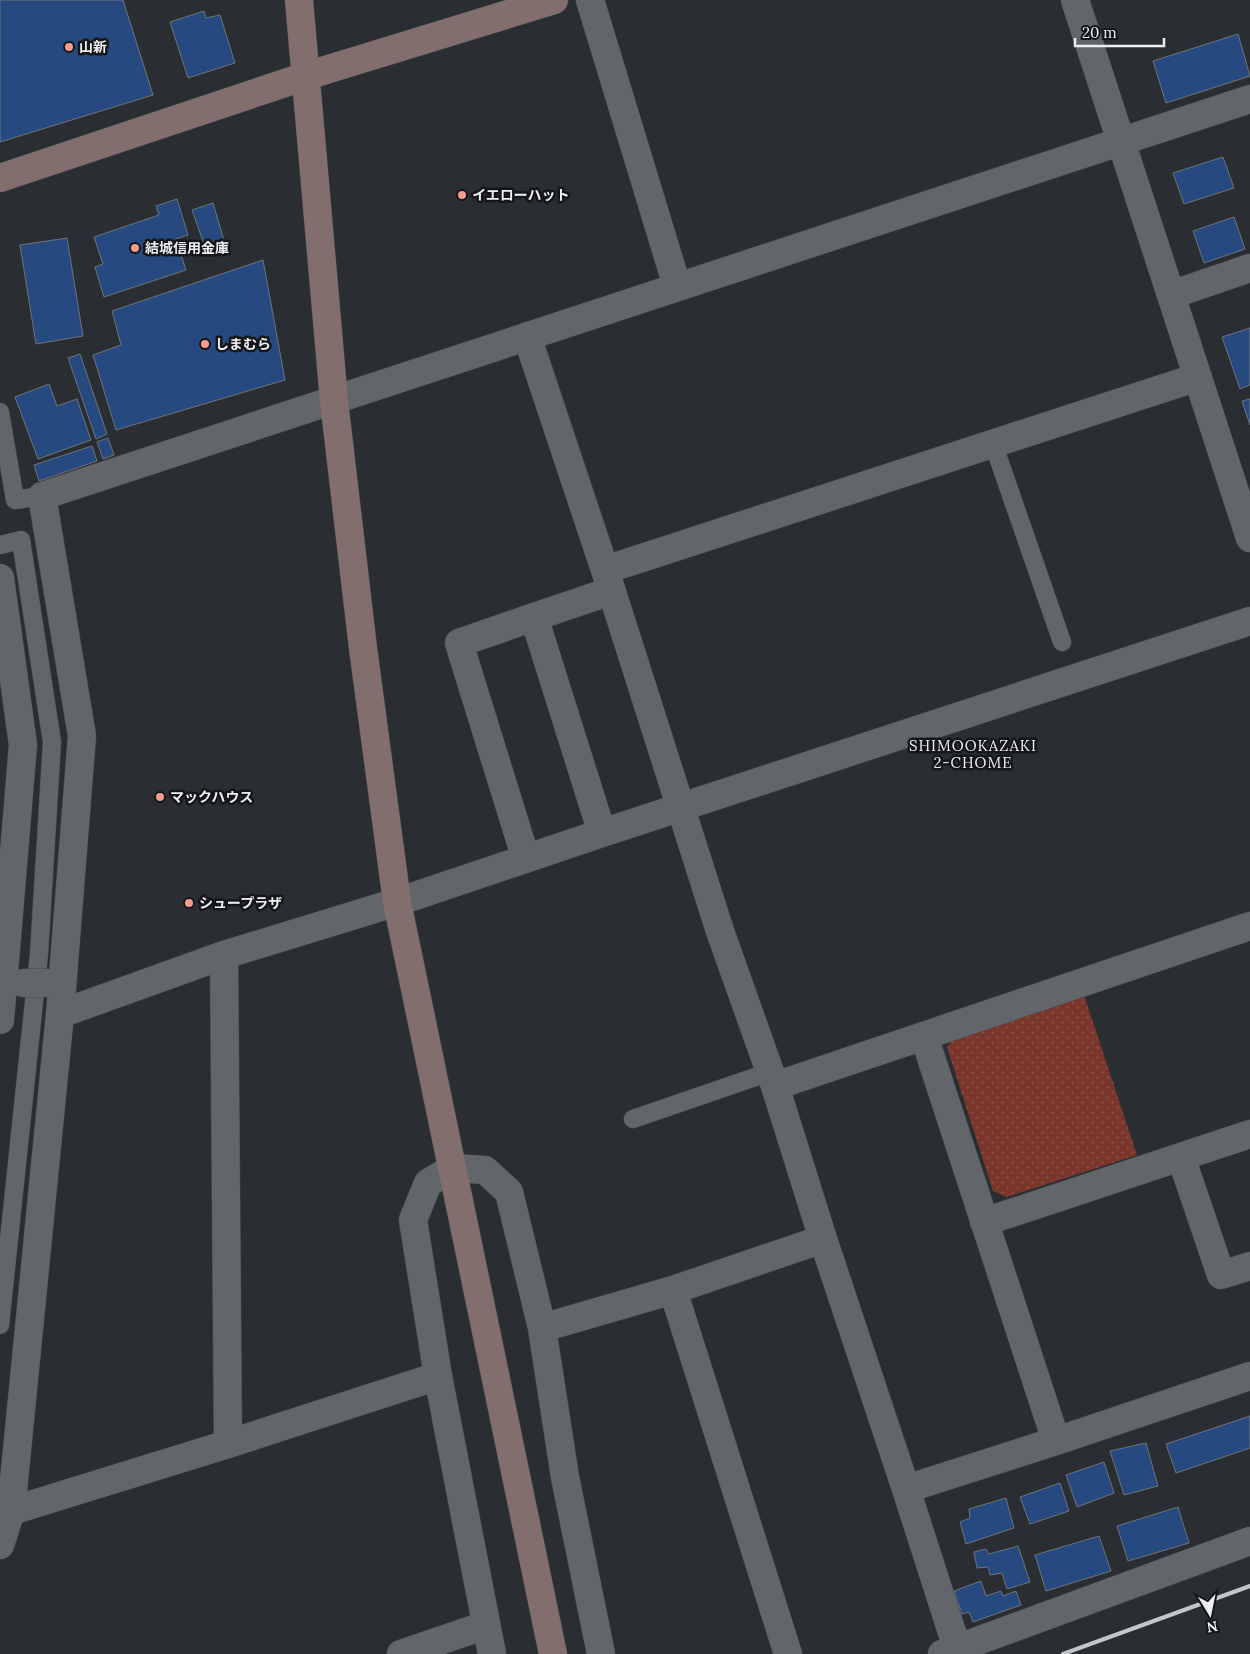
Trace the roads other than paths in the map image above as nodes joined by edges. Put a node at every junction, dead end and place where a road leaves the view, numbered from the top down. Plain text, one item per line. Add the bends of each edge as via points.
1 (299, 0) edge
2 (554, 0) edge
3 (590, 0) edge
4 (1075, 0) edge
5 (306, 76) junction
6 (1250, 99) edge
7 (1121, 142) junction
8 (0, 178) edge
9 (1250, 268) edge
10 (677, 286) junction
11 (1171, 295) junction
12 (527, 336) junction
13 (1198, 377) junction
14 (334, 401) junction
15 (0, 412) edge
16 (993, 443) junction
17 (1241, 482) edge
18 (42, 496) junction
19 (1250, 538) edge
20 (0, 545) edge
21 (0, 578) edge
22 (608, 580) junction
23 (534, 617) junction
24 (1250, 621) edge
25 (1062, 642) dead end
26 (681, 808) junction
27 (602, 833) junction
28 (526, 859) junction
29 (397, 902) junction
30 (1250, 926) edge
31 (224, 955) junction
32 (35, 983) junction
33 (60, 1014) junction
34 (0, 1020) edge
35 (924, 1036) junction
36 (772, 1079) junction
37 (633, 1119) dead end
38 (1250, 1134) edge
39 (1181, 1157) junction
40 (453, 1168) junction
41 (984, 1222) junction
42 (823, 1239) junction
43 (1250, 1266) edge
44 (673, 1290) junction
45 (0, 1325) edge
46 (542, 1328) junction
47 (438, 1376) junction
48 (1250, 1376) edge
49 (1056, 1441) junction
50 (228, 1444) junction
51 (906, 1489) junction
52 (11, 1511) junction
53 (1, 1540) edge
54 (1250, 1541) edge
55 (486, 1624) junction
56 (950, 1651) edge
57 (401, 1654) edge
58 (492, 1654) edge
59 (553, 1654) edge
60 (601, 1654) edge
61 (788, 1654) edge

1 - 5 street
2 - 5 street
3 - 10 street
4 - 7 street
5 - 8 street
5 - 14 street
6 - 7 street
7 - 10 street
7 - 11 street
9 - 11 street
10 - 12 street
11 - 13 street
12 - 14 street
12 - 22 street
13 - 16 street
13 - 17 street
14 - 18 street
14 - 29 street
15 - 18 lane via 15,500
16 - 22 street
16 - 25 lane
17 - 19 street
18 - 32 street via 82,736
20 - 45 lane via 21,540 52,742 39,954
21 - 32 street via 23,745
22 - 23 street
22 - 26 street
23 - 27 street
23 - 28 street via 460,643
24 - 26 street
26 - 27 street
26 - 36 street
27 - 28 street
28 - 29 street
29 - 31 street
29 - 40 street
30 - 35 street
31 - 33 street
31 - 50 street
32 - 33 street
32 - 34 street
33 - 52 street
35 - 36 street
35 - 41 street
36 - 37 lane
36 - 42 street
38 - 39 street
39 - 41 street
39 - 43 street via 1221,1275
40 - 46 street via 485,1170 509,1192
40 - 47 street via 428,1183 414,1220
40 - 59 street
41 - 49 street
42 - 44 street
42 - 51 street
44 - 46 street
44 - 61 street
46 - 60 street via 565,1477
47 - 50 street
47 - 55 street
48 - 49 street
49 - 51 street
50 - 52 street
51 - 56 street
52 - 53 street
54 - 56 street
55 - 57 street
55 - 58 street

